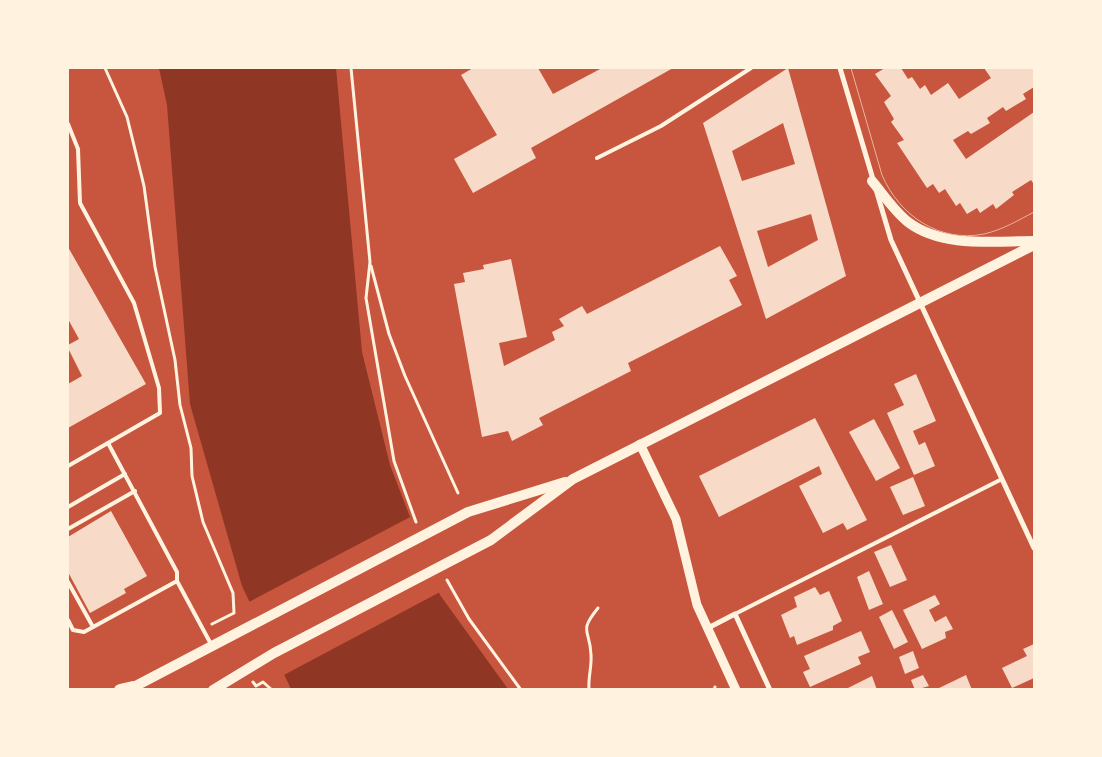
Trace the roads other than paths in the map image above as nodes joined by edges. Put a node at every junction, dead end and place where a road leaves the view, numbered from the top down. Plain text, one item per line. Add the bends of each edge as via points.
1 (751, 68) edge
2 (840, 68) edge
3 (68, 124) edge
4 (597, 158) dead end
5 (872, 182) junction
6 (1034, 241) edge
7 (1034, 245) edge
8 (920, 303) junction
9 (108, 443) junction
10 (640, 444) junction
11 (68, 466) edge
12 (125, 474) junction
13 (574, 479) junction
14 (1002, 479) junction
15 (135, 491) junction
16 (68, 507) edge
17 (68, 529) edge
18 (1034, 548) edge
19 (177, 581) junction
20 (68, 582) edge
21 (735, 614) junction
22 (68, 620) edge
23 (93, 627) junction
24 (708, 628) junction
25 (212, 646) junction
26 (131, 688) edge
27 (120, 690) edge
28 (213, 690) edge
29 (736, 690) edge
30 (770, 690) edge

1 - 4 lane via 661,126
2 - 5 street
3 - 9 lane via 78,149 80,203 134,303 159,388 160,413
5 - 6 main road via 906,221 922,230 965,240
5 - 8 street via 891,240
7 - 8 main road
8 - 10 main road
8 - 14 street
9 - 11 lane
9 - 12 lane
10 - 13 main road
10 - 24 street via 676,519 697,605
12 - 15 lane
12 - 16 lane
13 - 25 main road via 468,512
13 - 28 main road via 491,540 274,653
14 - 18 street
14 - 21 lane
15 - 17 lane
15 - 19 lane via 176,572
19 - 23 lane
19 - 25 lane
20 - 23 lane
21 - 24 street
21 - 30 street
22 - 23 lane via 73,630 84,632
24 - 29 street
25 - 26 main road
26 - 27 main road

